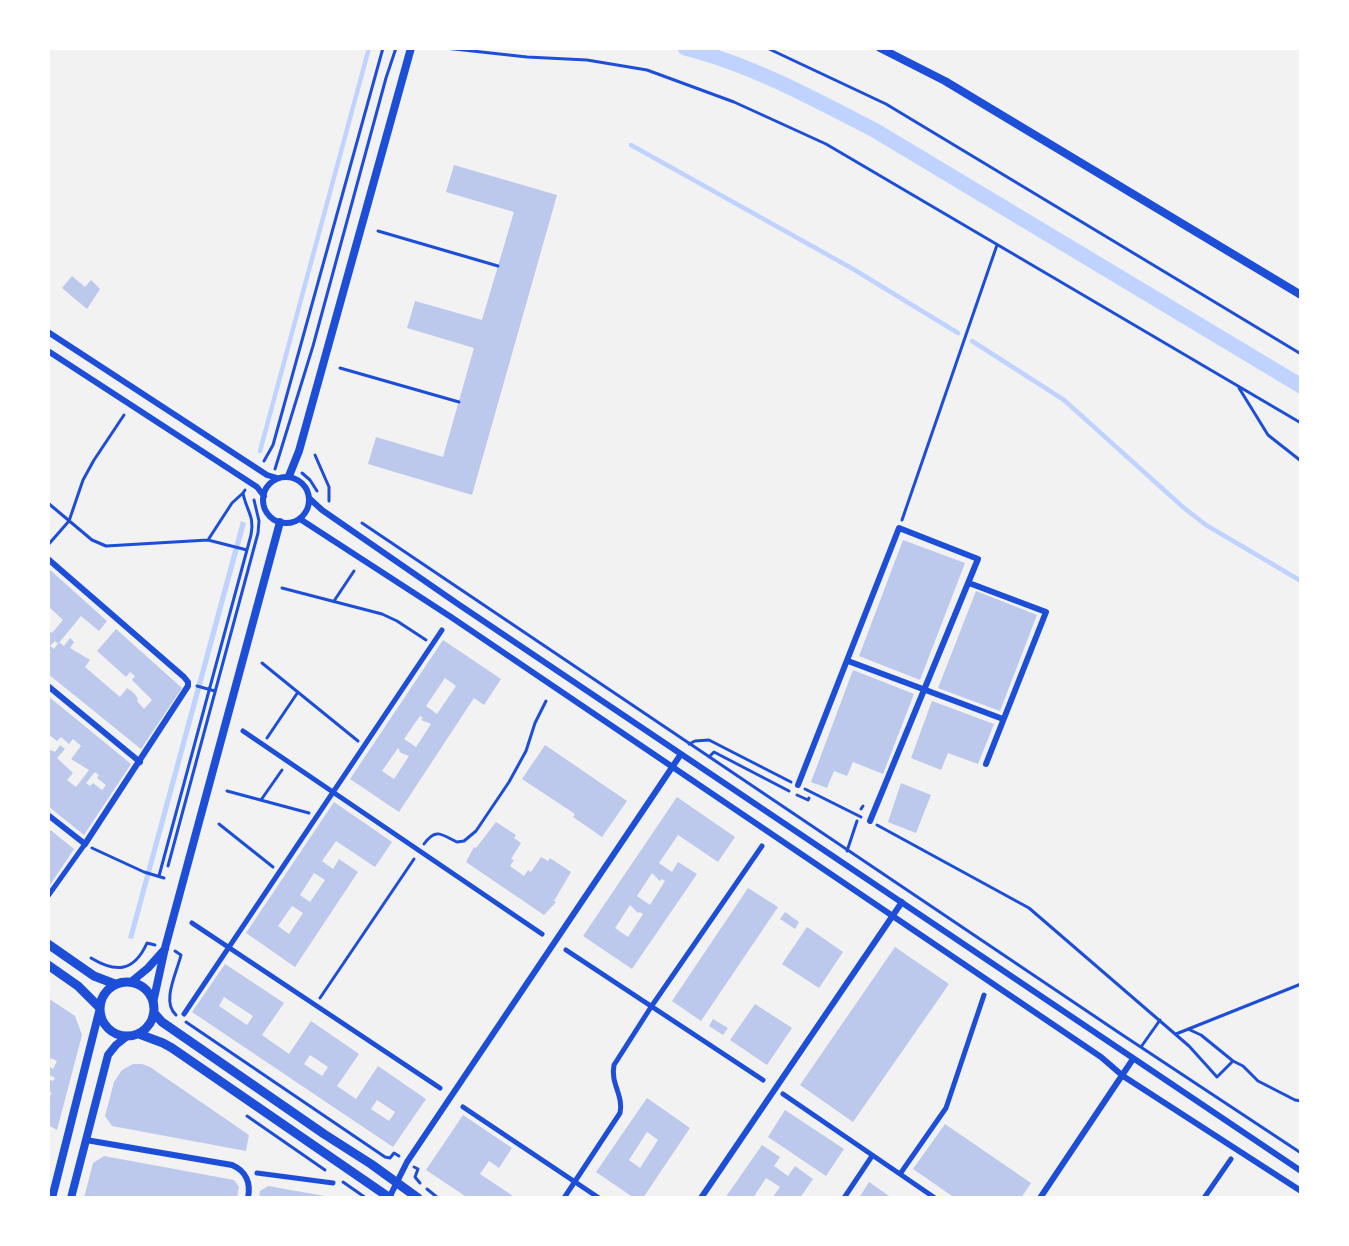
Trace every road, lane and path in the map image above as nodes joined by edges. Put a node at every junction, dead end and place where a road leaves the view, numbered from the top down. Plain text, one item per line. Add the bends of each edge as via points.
1 (383, 48) edge
2 (396, 48) edge
3 (411, 48) edge
4 (445, 48) edge
5 (767, 48) edge
6 (880, 48) edge
7 (378, 231) dead end
8 (997, 245) junction
9 (498, 266) dead end
10 (1301, 295) edge
11 (48, 332) edge
12 (48, 351) edge
13 (1301, 354) edge
14 (340, 368) dead end
15 (1238, 386) junction
16 (459, 402) dead end
17 (124, 415) dead end
18 (1301, 423) edge
19 (315, 455) dead end
20 (1301, 461) edge
21 (263, 463) dead end
22 (267, 475) junction
23 (289, 476) junction
24 (277, 478) junction
25 (257, 487) junction
26 (264, 496) junction
27 (309, 498) junction
28 (48, 503) edge
29 (338, 507) dead end
30 (300, 519) junction
31 (358, 520) dead end
32 (69, 521) junction
33 (280, 522) junction
34 (899, 528) junction
35 (208, 540) junction
36 (48, 545) edge
37 (245, 550) junction
38 (48, 559) edge
39 (354, 571) dead end
40 (969, 583) junction
41 (282, 588) dead end
42 (334, 601) junction
43 (442, 630) dead end
44 (432, 645) junction
45 (848, 661) junction
46 (261, 663) dead end
47 (191, 683) junction
48 (48, 686) edge
49 (208, 689) junction
50 (925, 689) junction
51 (215, 691) junction
52 (298, 692) junction
53 (546, 701) dead end
54 (206, 704) junction
55 (212, 709) junction
56 (1003, 719) junction
57 (243, 731) dead end
58 (690, 743) junction
59 (262, 745) junction
60 (364, 746) junction
61 (681, 754) junction
62 (709, 757) junction
63 (140, 762) junction
64 (287, 762) junction
65 (986, 764) dead end
66 (672, 767) junction
67 (798, 786) junction
68 (227, 791) dead end
69 (333, 793) junction
70 (809, 798) dead end
71 (261, 801) junction
72 (48, 815) edge
73 (318, 816) junction
74 (857, 821) dead end
75 (870, 821) junction
76 (219, 824) dead end
77 (85, 844) junction
78 (762, 846) dead end
79 (848, 851) junction
80 (418, 852) junction
81 (168, 866) dead end
82 (280, 872) junction
83 (157, 876) junction
84 (164, 878) dead end
85 (48, 896) edge
86 (902, 902) junction
87 (893, 916) junction
88 (192, 923) dead end
89 (542, 934) dead end
90 (48, 944) edge
91 (151, 944) dead end
92 (229, 947) junction
93 (165, 948) junction
94 (566, 950) dead end
95 (176, 951) dead end
96 (101, 964) dead end
97 (48, 965) edge
98 (131, 982) junction
99 (115, 984) junction
100 (1301, 984) edge
101 (984, 996) dead end
102 (153, 1003) junction
103 (315, 1004) junction
104 (651, 1006) junction
105 (99, 1010) junction
106 (154, 1013) junction
107 (184, 1014) dead end
108 (1160, 1020) junction
109 (1188, 1029) junction
110 (139, 1034) junction
111 (1176, 1034) junction
112 (126, 1036) junction
113 (1141, 1047) junction
114 (1133, 1059) junction
115 (1233, 1061) junction
116 (1123, 1076) junction
117 (763, 1080) dead end
118 (440, 1088) dead end
119 (783, 1094) dead end
120 (1301, 1101) edge
121 (463, 1107) dead end
122 (86, 1140) junction
123 (1301, 1153) edge
124 (399, 1156) dead end
125 (872, 1156) junction
126 (1231, 1159) dead end
127 (1301, 1171) edge
128 (416, 1172) dead end
129 (257, 1173) dead end
130 (900, 1174) junction
131 (396, 1182) junction
132 (575, 1182) junction
133 (333, 1183) dead end
134 (1301, 1191) edge
135 (52, 1198) edge
136 (71, 1198) edge
137 (248, 1198) edge
138 (390, 1198) edge
139 (417, 1198) edge
140 (438, 1198) edge
141 (564, 1198) edge
142 (599, 1198) edge
143 (701, 1198) edge
144 (844, 1198) edge
145 (935, 1198) edge
146 (1040, 1198) edge
147 (1204, 1198) edge

1 - 21 path via 273,445
2 - 22 path via 307,366 275,470
3 - 23 street
4 - 8 path via 587,60 647,70 734,102 826,144
5 - 13 path via 885,104
6 - 10 street via 945,81
7 - 9 path
8 - 15 path
8 - 34 path
11 - 22 street
12 - 25 street
14 - 16 path
15 - 18 path
15 - 20 path via 1268,435
17 - 32 path via 83,480
19 - 29 path via 329,487 328,501
22 - 24 street
23 - 24 street
23 - 27 street via 303,483
24 - 26 street via 268,485
25 - 26 street
25 - 51 path via 254,502 259,528
26 - 33 street via 268,514
27 - 30 street
27 - 61 street
28 - 32 path
30 - 33 street
30 - 66 street
31 - 58 path
32 - 35 path via 106,546
32 - 36 path
33 - 93 street
34 - 40 street via 978,559
34 - 45 street
35 - 37 path
35 - 37 path via 244,492 253,519
37 - 49 path
38 - 47 street
39 - 42 path
40 - 50 street
40 - 56 street via 1046,612
41 - 42 path
42 - 44 path via 398,621
43 - 44 street
44 - 60 street
45 - 50 street
45 - 67 street
46 - 52 path
47 - 49 path
47 - 63 street
48 - 63 street
49 - 51 path
49 - 54 path
50 - 56 street
50 - 75 street
51 - 55 path
52 - 59 path
52 - 60 path
53 - 80 path via 526,751 476,831 457,842 436,833
54 - 55 path
54 - 83 path
55 - 81 path
56 - 65 street
57 - 59 street
58 - 61 path
58 - 62 path
58 - 67 path via 709,740
59 - 64 street
60 - 69 street
61 - 66 street
61 - 86 street
62 - 70 path via 714,752
62 - 79 path
63 - 77 street
64 - 69 street
64 - 71 path
66 - 87 street
66 - 131 street
67 - 75 path
68 - 71 path
69 - 73 street
69 - 80 street
71 - 73 path
72 - 77 street
73 - 82 street
74 - 79 path
75 - 108 path via 1029,908
76 - 82 path
77 - 83 path
77 - 85 street
78 - 104 street
79 - 113 path
80 - 89 street
80 - 103 path
82 - 92 street
83 - 84 path
86 - 87 street
86 - 114 street
87 - 116 street via 1101,1057
87 - 143 street
88 - 92 street
90 - 99 main road via 94,976
91 - 96 path via 147,943 140,956 126,966 113,968
92 - 103 street
92 - 107 street
93 - 98 street
93 - 102 street
94 - 104 street
95 - 124 path via 181,955 169,1002 174,1014 385,1157 394,1153
97 - 105 main road via 78,986
98 - 99 main road
98 - 102 main road via 145,988
99 - 105 main road via 105,993
100 - 109 path
101 - 130 street via 946,1108
102 - 106 main road
103 - 118 street
104 - 117 street
104 - 132 street via 614,1065 621,1113
105 - 112 main road via 111,1032
105 - 135 street
106 - 110 main road
106 - 131 main road
108 - 111 path
108 - 113 path
109 - 111 path
109 - 115 path
110 - 112 main road
110 - 138 main road via 172,1048
111 - 115 path via 1217,1077
112 - 122 street via 108,1055
113 - 123 path
114 - 116 street
114 - 127 street
115 - 120 path via 1258,1081
116 - 134 street
116 - 146 street
119 - 125 street
121 - 132 street
122 - 136 street
122 - 137 street via 238,1167 249,1184
125 - 130 street
125 - 144 street
126 - 147 street
128 - 140 path via 417,1181
129 - 133 street
130 - 145 street
131 - 138 street
131 - 139 main road
132 - 141 street
132 - 142 street

